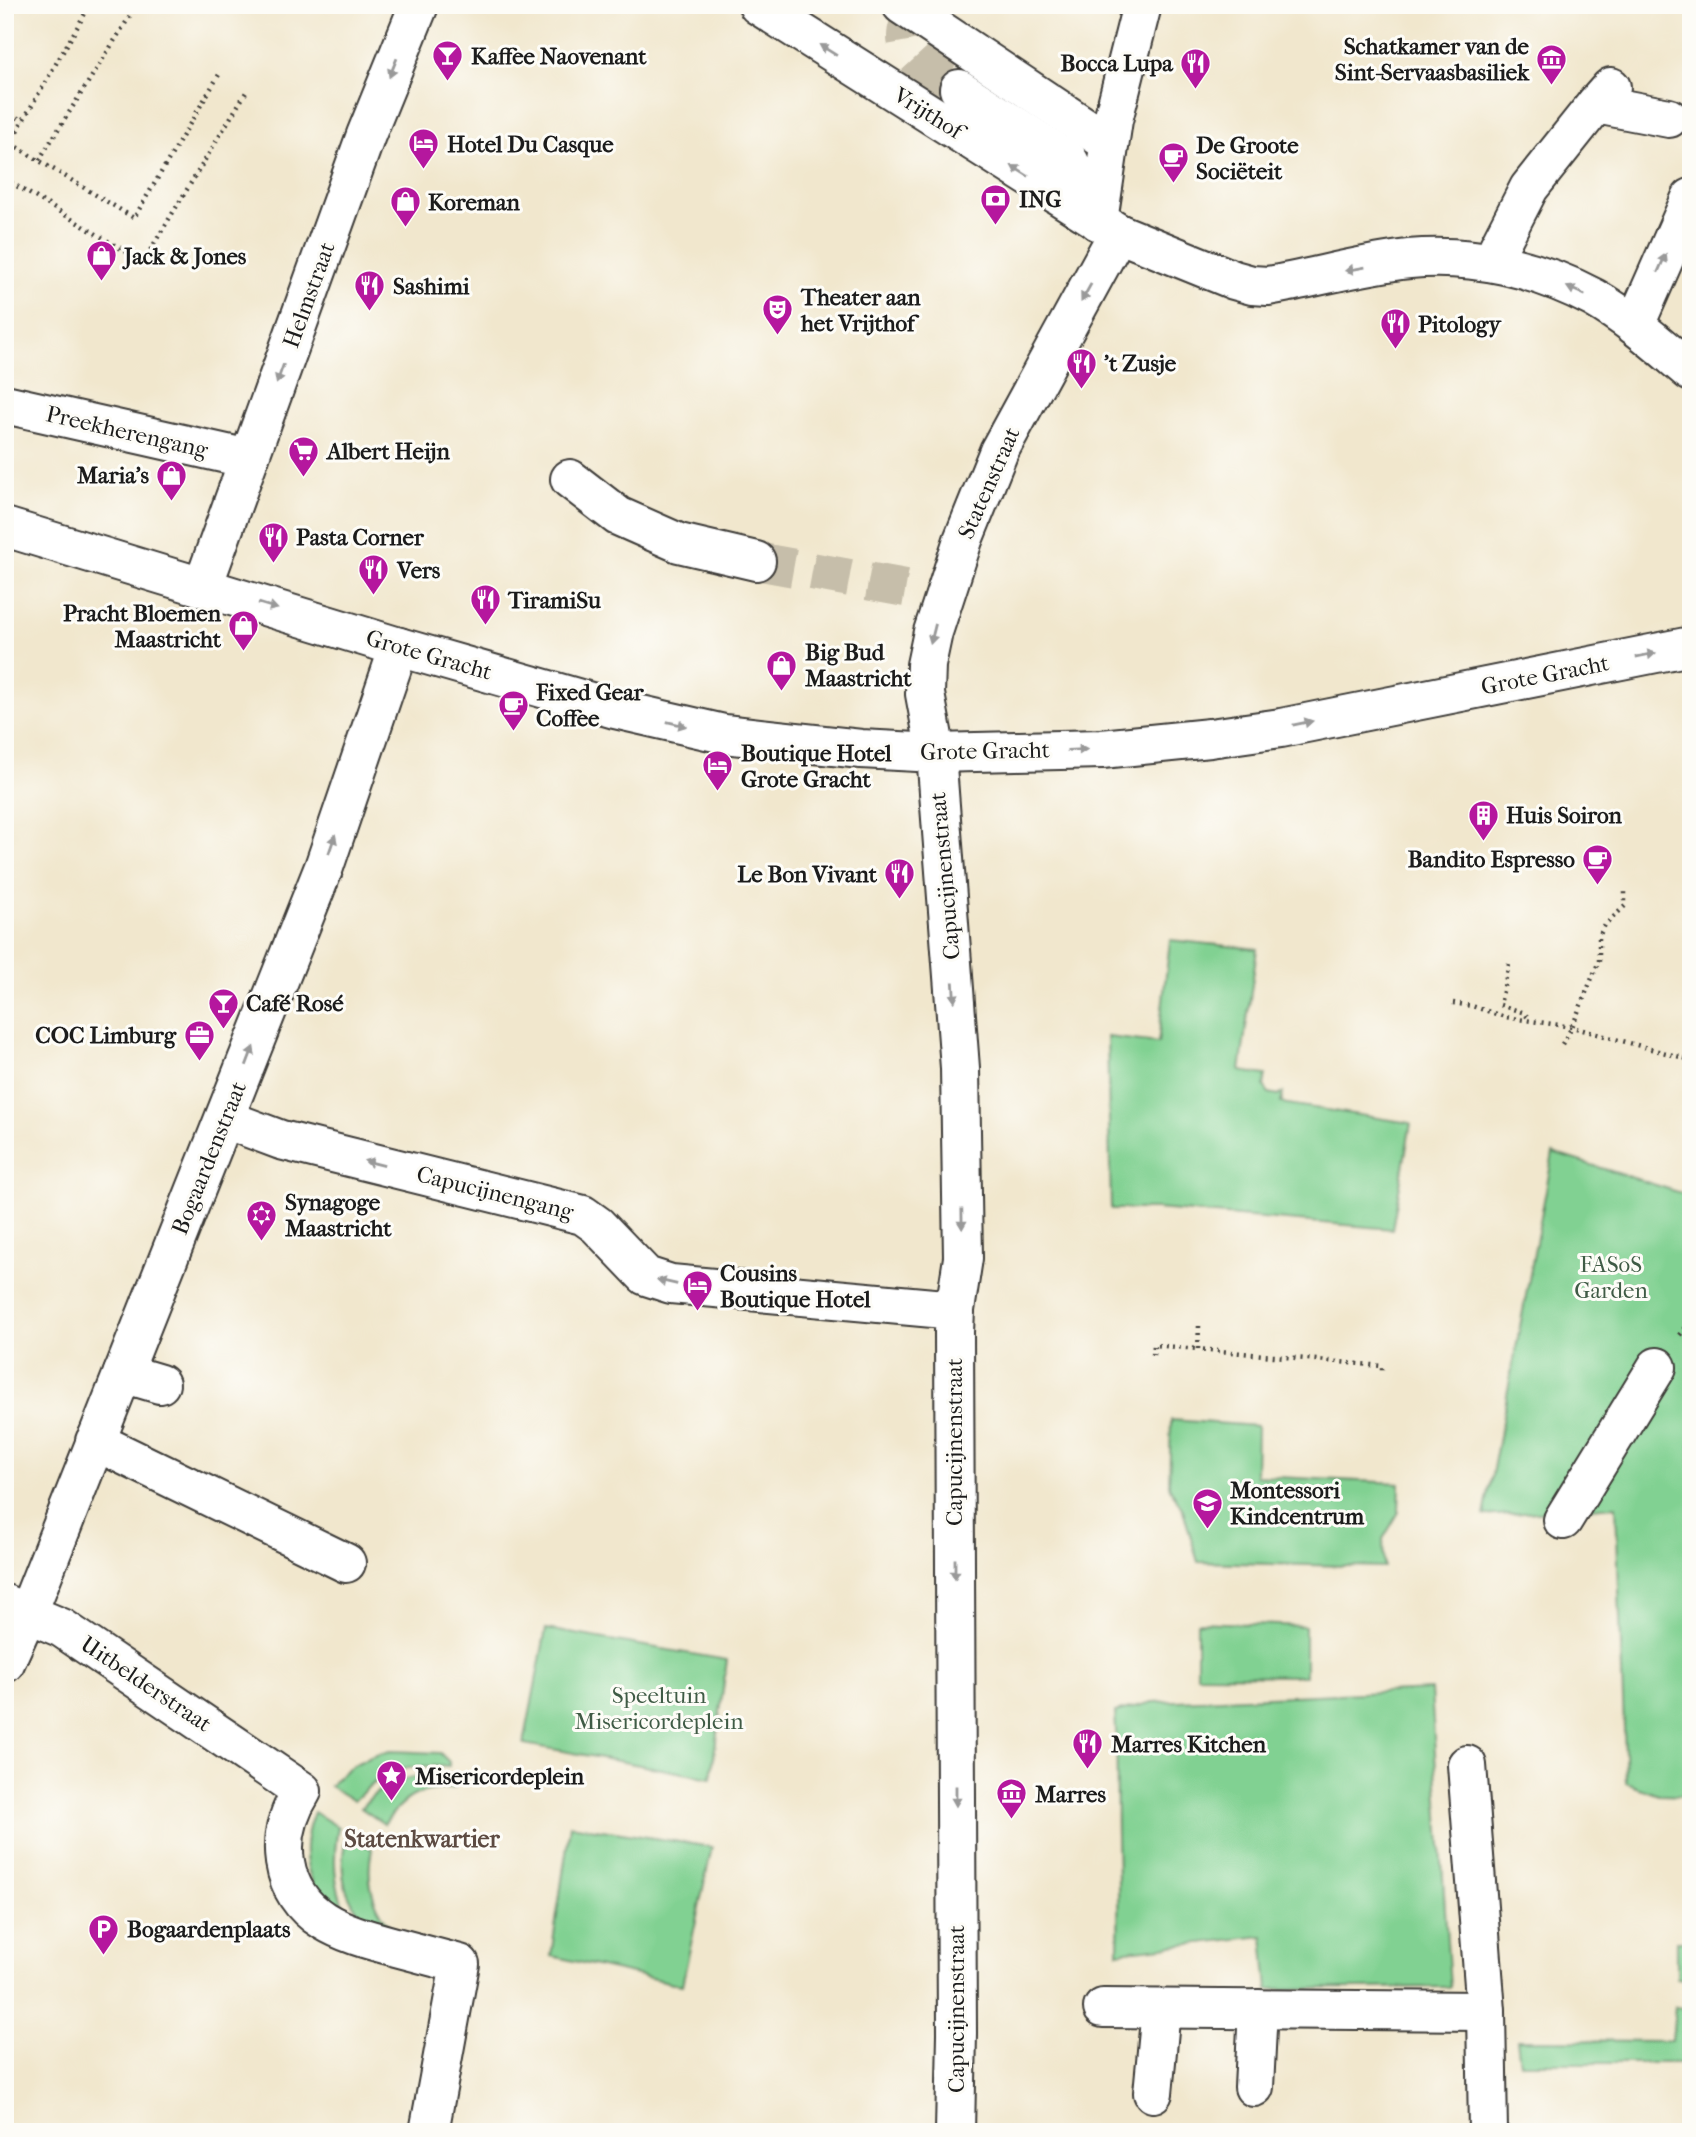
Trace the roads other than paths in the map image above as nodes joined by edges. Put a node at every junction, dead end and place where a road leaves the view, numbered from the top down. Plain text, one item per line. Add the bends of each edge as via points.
1 (758, 5) edge
2 (902, 5) edge
3 (1142, 5) edge
4 (411, 8) edge
5 (959, 89) tunnel mouth
6 (1669, 118) dead end
7 (1109, 143) junction
8 (1691, 198) edge
9 (1108, 227) junction
10 (1491, 262) junction
11 (1635, 325) junction
12 (1691, 372) edge
13 (5, 404) edge
14 (249, 459) junction
15 (570, 479) dead end
16 (5, 527) edge
17 (756, 561) tunnel mouth
18 (202, 586) junction
19 (1691, 646) edge
20 (399, 647) junction
21 (936, 753) junction
22 (225, 1119) junction
23 (954, 1310) junction
24 (1657, 1367) dead end
25 (123, 1373) junction
26 (160, 1384) dead end
27 (95, 1441) junction
28 (1563, 1520) dead end
29 (346, 1563) dead end
30 (17, 1608) edge
31 (5, 1663) edge
32 (1467, 1765) dead end
33 (1103, 2008) dead end
34 (1258, 2008) junction
35 (1161, 2009) junction
36 (1486, 2011) junction
37 (1254, 2087) dead end
38 (1153, 2093) dead end
39 (429, 2132) edge
40 (955, 2132) edge
41 (1488, 2132) edge

9 -> 1 street, Vrijthof
2 - 7 street
3 - 7 street
4 -> 14 street, Helmstraat
5 - 9 street via 1069,161
6 - 10 street via 1604,95 1529,188
7 - 9 street
11 -> 8 street
10 -> 9 street, Vrijthof via 1409,259 1287,283 1252,285
9 -> 21 street, Statenstraat via 999,451 963,540 930,594 925,694
11 -> 10 street, Vrijthof via 1569,287
11 - 12 street, Vrijthof
13 - 14 street, Preekherengang
14 - 18 street, Helmstraat
15 - 17 street via 618,516 679,543
16 - 18 street, Grote Gracht
18 -> 20 street, Grote Gracht
21 -> 19 street, Grote Gracht via 1101,749 1210,738
20 -> 21 street, Grote Gracht via 615,709 724,734
22 -> 20 street, Bogaardenstraat via 324,867
21 -> 23 street, Capucijnenstraat via 960,1068 963,1258
23 -> 22 street, Capucijnengang via 671,1284 646,1276 583,1215 281,1140
22 - 25 street, Bogaardenstraat
23 -> 40 street, Capucijnenstraat
24 - 28 street
25 - 26 street
25 - 27 street, Bogaardenstraat
27 - 29 street
27 - 30 street, Bogaardenstraat
30 - 31 street, Bogaardenstraat
30 - 39 street, Uitbelderstraat via 62,1628 302,1791 290,1810 284,1858 288,1881 312,1912 352,1935 460,1964
32 - 36 street
33 - 35 street
34 - 35 street
34 - 36 street
34 - 37 street
35 - 38 street
36 - 41 street

